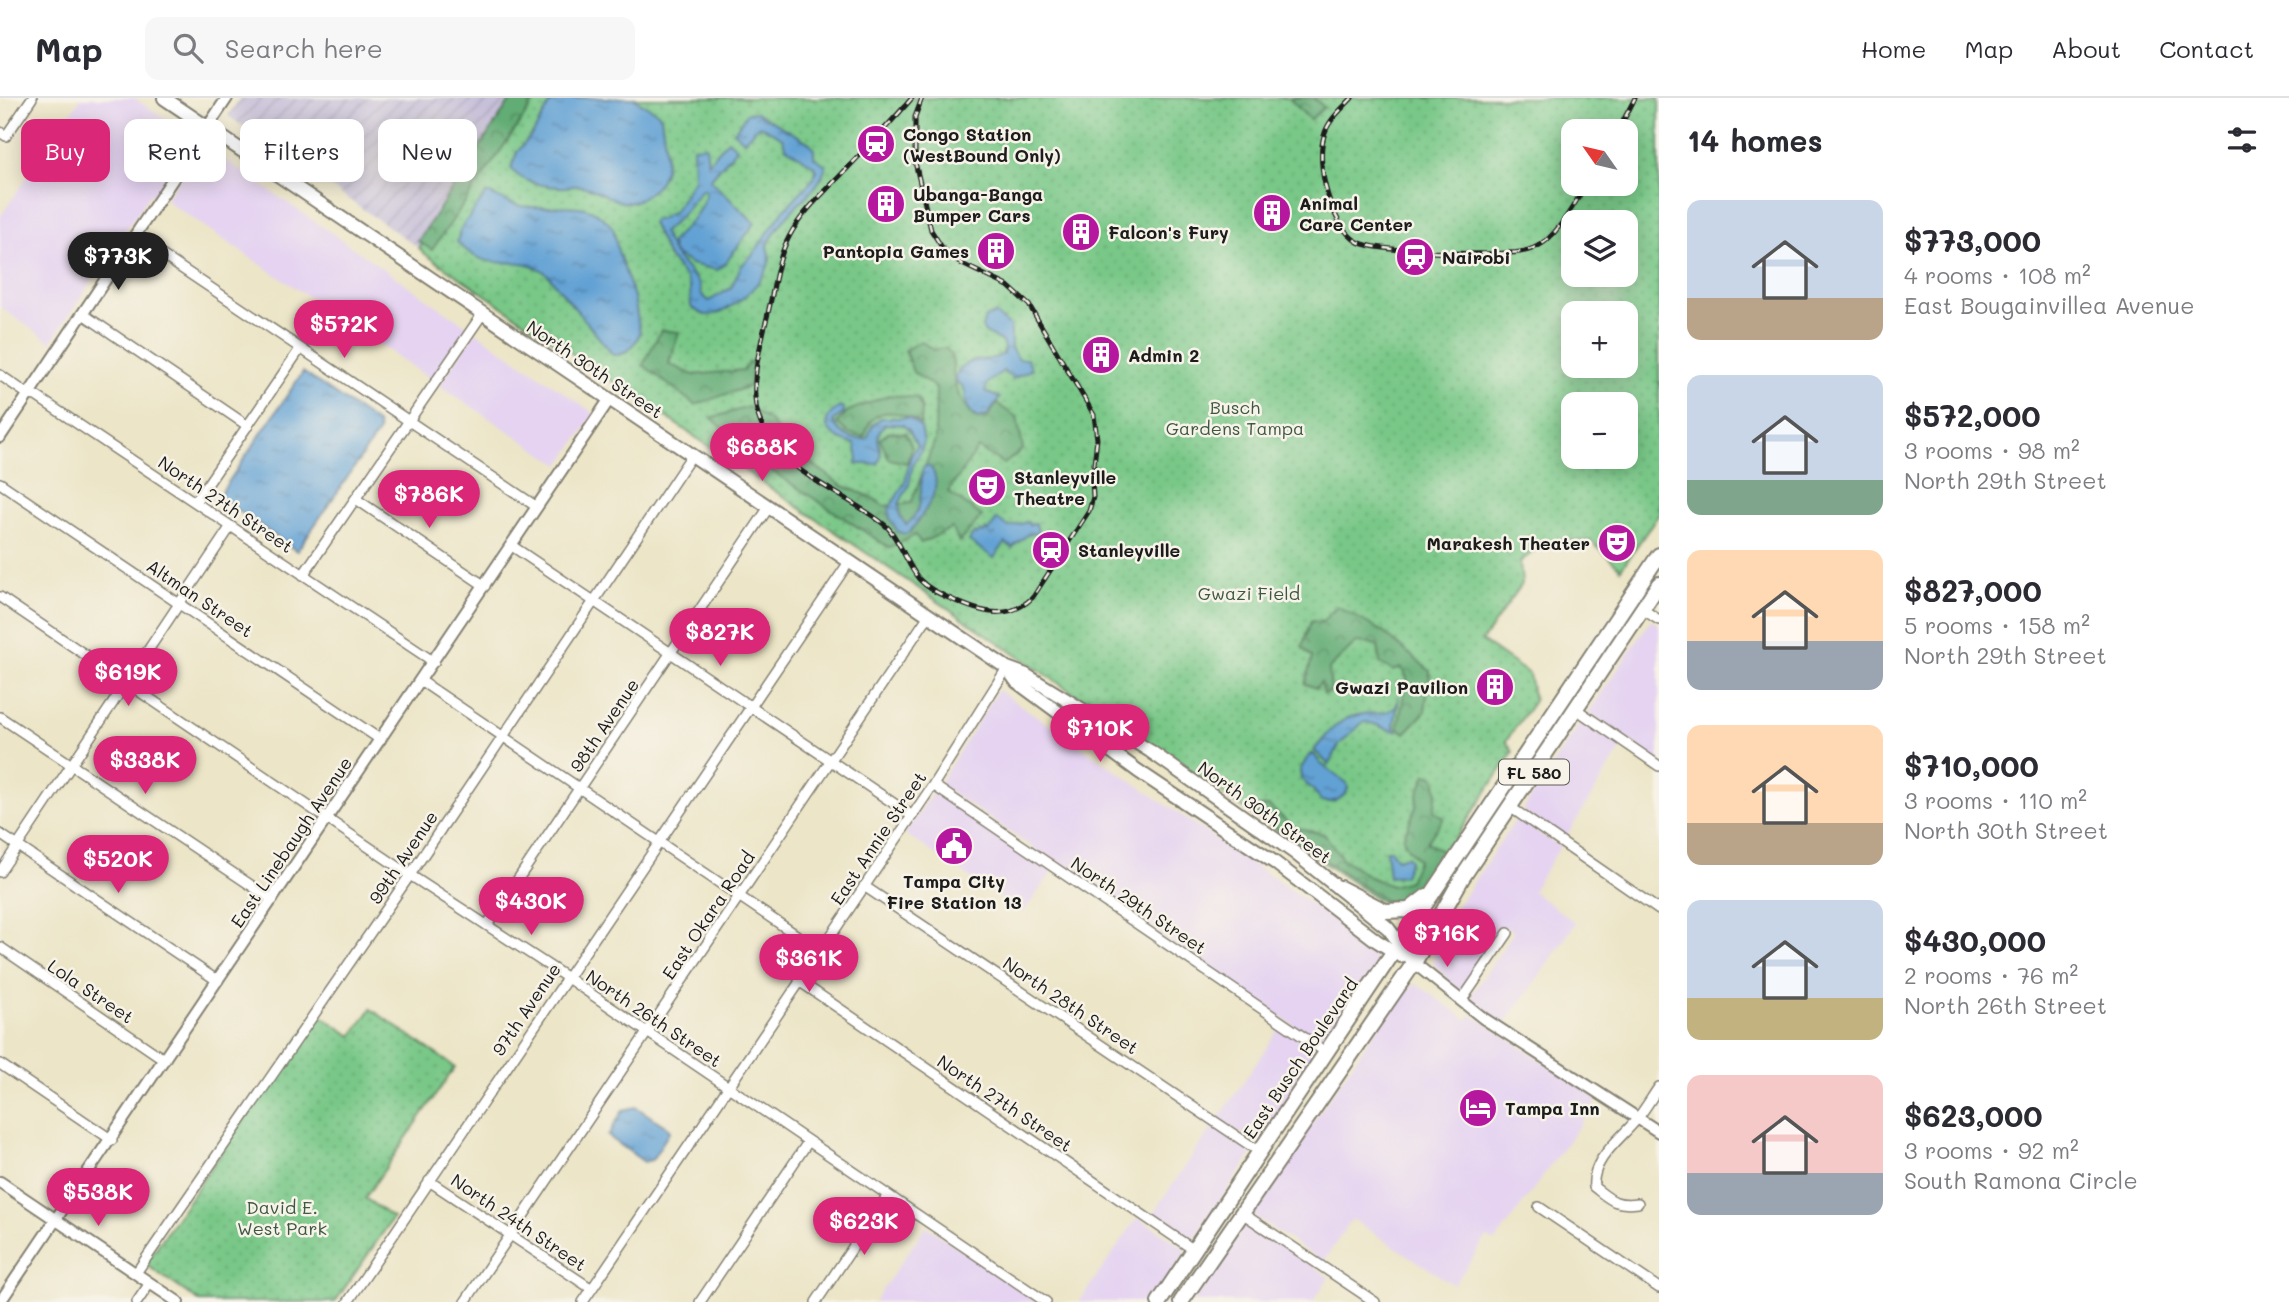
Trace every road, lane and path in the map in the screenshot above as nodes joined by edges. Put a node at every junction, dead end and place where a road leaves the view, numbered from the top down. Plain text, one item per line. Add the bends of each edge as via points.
1 (32, 98) edge
2 (164, 98) edge
3 (228, 98) edge
4 (196, 119) edge
5 (214, 119) edge
6 (0, 132) edge
7 (226, 139) edge
8 (172, 182) edge
9 (135, 237) junction
10 (483, 313) junction
11 (83, 314) junction
12 (300, 349) junction
13 (0, 375) edge
14 (29, 395) junction
15 (609, 400) junction
16 (409, 422) junction
17 (248, 426) junction
18 (0, 437) edge
19 (692, 455) junction
20 (0, 483) edge
21 (356, 499) junction
22 (196, 501) junction
23 (537, 507) junction
24 (769, 507) junction
25 (231, 526) junction
26 (512, 546) junction
27 (1659, 555) edge
28 (849, 562) junction
29 (1659, 562) edge
30 (303, 575) junction
31 (1659, 584) edge
32 (485, 586) junction
33 (0, 597) edge
34 (593, 601) junction
35 (180, 604) junction
36 (1642, 609) junction
37 (929, 615) junction
38 (1659, 620) edge
39 (671, 654) junction
40 (434, 662) junction
41 (1007, 668) junction
42 (421, 681) junction
43 (127, 683) junction
44 (751, 707) junction
45 (1576, 709) junction
46 (0, 717) edge
47 (1545, 726) junction
48 (502, 737) junction
49 (381, 740) junction
50 (832, 761) junction
51 (73, 764) junction
52 (1659, 766) edge
53 (933, 785) junction
54 (579, 789) junction
55 (1510, 807) junction
56 (911, 816) junction
57 (328, 818) junction
58 (0, 834) edge
59 (660, 842) junction
60 (18, 845) junction
61 (0, 872) edge
62 (410, 875) junction
63 (864, 886) junction
64 (1340, 888) junction
65 (1436, 888) junction
66 (740, 896) junction
67 (272, 900) junction
68 (1659, 910) edge
69 (487, 925) junction
70 (1508, 933) dead end
71 (0, 947) edge
72 (1397, 948) junction
73 (820, 951) junction
74 (1414, 962) junction
75 (566, 977) junction
76 (218, 981) junction
77 (799, 981) junction
78 (1462, 1000) junction
79 (646, 1032) junction
80 (1327, 1053) junction
81 (165, 1060) junction
82 (0, 1063) edge
83 (728, 1087) junction
84 (1659, 1087) edge
85 (1638, 1118) junction
86 (1659, 1132) edge
87 (112, 1140) junction
88 (808, 1142) junction
89 (1260, 1152) junction
90 (429, 1181) junction
91 (0, 1182) edge
92 (888, 1195) junction
93 (1638, 1203) dead end
94 (1539, 1207) dead end
95 (1242, 1213) junction
96 (57, 1219) junction
97 (511, 1234) junction
98 (1194, 1250) junction
99 (136, 1273) junction
100 (150, 1283) junction
101 (1659, 1288) edge
102 (592, 1289) junction
103 (0, 1302) edge
104 (137, 1302) edge
105 (178, 1302) edge
106 (348, 1302) edge
107 (465, 1302) edge
108 (583, 1302) edge
109 (700, 1302) edge
110 (816, 1302) edge
111 (1046, 1302) edge
112 (1158, 1302) edge
113 (1181, 1302) edge
114 (1375, 1302) edge

1 - 6 street via 6,136
2 - 4 main road, North 30th Street
3 - 5 street
7 - 10 main road, North 30th Street
8 - 9 street
9 - 11 street
9 - 12 street
10 - 15 main road, North 30th Street
10 - 16 street
11 - 14 street
11 - 17 street
12 - 16 street
12 - 17 street
13 - 14 street, North 27th Street
14 - 18 street
14 - 22 street, North 27th Street
15 - 19 main road, North 30th Street
15 - 23 street, East Linebaugh Avenue
16 - 21 street
16 - 23 street
17 - 22 street
19 - 24 main road, North 30th Street
19 - 34 street, 99th Avenue
20 - 35 street, Altman Street
21 - 30 street
21 - 32 street
22 - 25 street, North 27th Street
23 - 26 street, East Linebaugh Avenue
24 - 28 main road, North 30th Street
24 - 39 street, 98th Avenue
25 - 30 street, North 27th Street
25 - 35 street
26 - 32 street, East Linebaugh Avenue
26 - 34 street
27 - 47 main road, East Busch Boulevard / FL 580
28 - 37 main road, North 30th Street
28 - 44 street, 97th Avenue
29 - 36 main road
30 - 40 street, North 27th Street
31 - 36 main road, FL 580
32 - 40 street, East Linebaugh Avenue
33 - 43 street, North 26th Street
34 - 39 street
34 - 48 street, 99th Avenue
35 - 43 street
35 - 49 street, Altman Street
36 - 38 street
36 - 45 main road, FL 580
37 - 41 main road, North 30th Street
37 - 50 street, East Okara Road
39 - 44 street
39 - 54 street, 98th Avenue
40 - 42 street, East Linebaugh Avenue
41 - 53 street, East Annie Street
41 - 64 main road, North 30th Street via 1027,675 1150,751
41 - 72 main road, North 30th Street via 1017,682 1138,771
42 - 48 street
42 - 49 street, East Linebaugh Avenue
43 - 51 street
43 - 57 street, North 26th Street
44 - 50 street
44 - 59 street, 97th Avenue
45 - 52 street
45 - 55 main road, FL 580
46 - 51 street
47 - 55 main road via 1507,794
47 - 65 main road, East Busch Boulevard / FL 580
48 - 54 street
48 - 62 street, 99th Avenue
49 - 57 street, East Linebaugh Avenue
50 - 56 street
50 - 66 street, East Okara Road
51 - 60 street
51 - 67 street
53 - 56 street, East Annie Street
53 - 80 street, North 29th Street
54 - 59 street
54 - 69 street, 98th Avenue
55 - 68 street
55 - 74 main road, FL 580
56 - 63 street, East Annie Street
57 - 62 street, North 26th Street
57 - 67 street, East Linebaugh Avenue
58 - 60 street
59 - 66 street
59 - 75 street, 97th Avenue
60 - 61 street
60 - 76 street
62 - 69 street, North 26th Street
62 - 99 street, 99th Avenue
63 - 73 street, East Annie Street
63 - 89 street, North 28th Street
64 - 65 main road via 1385,911 1401,912
64 - 72 main road, North 30th Street via 1388,928
65 - 72 main road, East Busch Boulevard / FL 580
66 - 73 street
66 - 79 street, East Okara Road
67 - 76 street, East Linebaugh Avenue
69 - 75 street, North 26th Street
70 - 78 street
71 - 81 street, Lola Street
72 - 74 main road, North 30th Street
72 - 80 main road, East Busch Boulevard / FL 580
73 - 77 street, East Annie Street
74 - 78 street, North 30th Street
74 - 95 main road, FL 580
75 - 79 street, North 26th Street
75 - 90 street, 97th Avenue
76 - 81 street, East Linebaugh Avenue
77 - 83 street, East Annie Street
77 - 98 street, North 27th Street
78 - 85 street, North 30th Street
79 - 83 street, North 26th Street
79 - 97 street, East Okara Road
80 - 89 main road, East Busch Boulevard / FL 580
81 - 87 street, East Linebaugh Avenue
82 - 87 street
83 - 88 street, North 26th Street
83 - 102 street, East Annie Street
84 - 85 street
85 - 86 street, North 30th Street
85 - 93 street via 1592,1174 1594,1187 1613,1203
87 - 96 street, East Linebaugh Avenue
88 - 92 street, North 26th Street
88 - 109 street
89 - 95 main road via 1262,1163 1238,1198
89 - 98 main road, East Busch Boulevard / FL 580
90 - 97 street, North 24th Street
90 - 106 street, 97th Avenue
91 - 96 street
92 - 110 street
92 - 111 street, North 26th Street
94 - 101 street
95 - 113 main road, FL 580
95 - 114 street
96 - 99 street
96 - 103 street, East Linebaugh Avenue
97 - 102 street, North 24th Street
97 - 107 street, East Okara Road
98 - 112 main road, East Busch Boulevard / FL 580
99 - 100 street
100 - 104 street
100 - 105 street
102 - 108 street, East Annie Street

